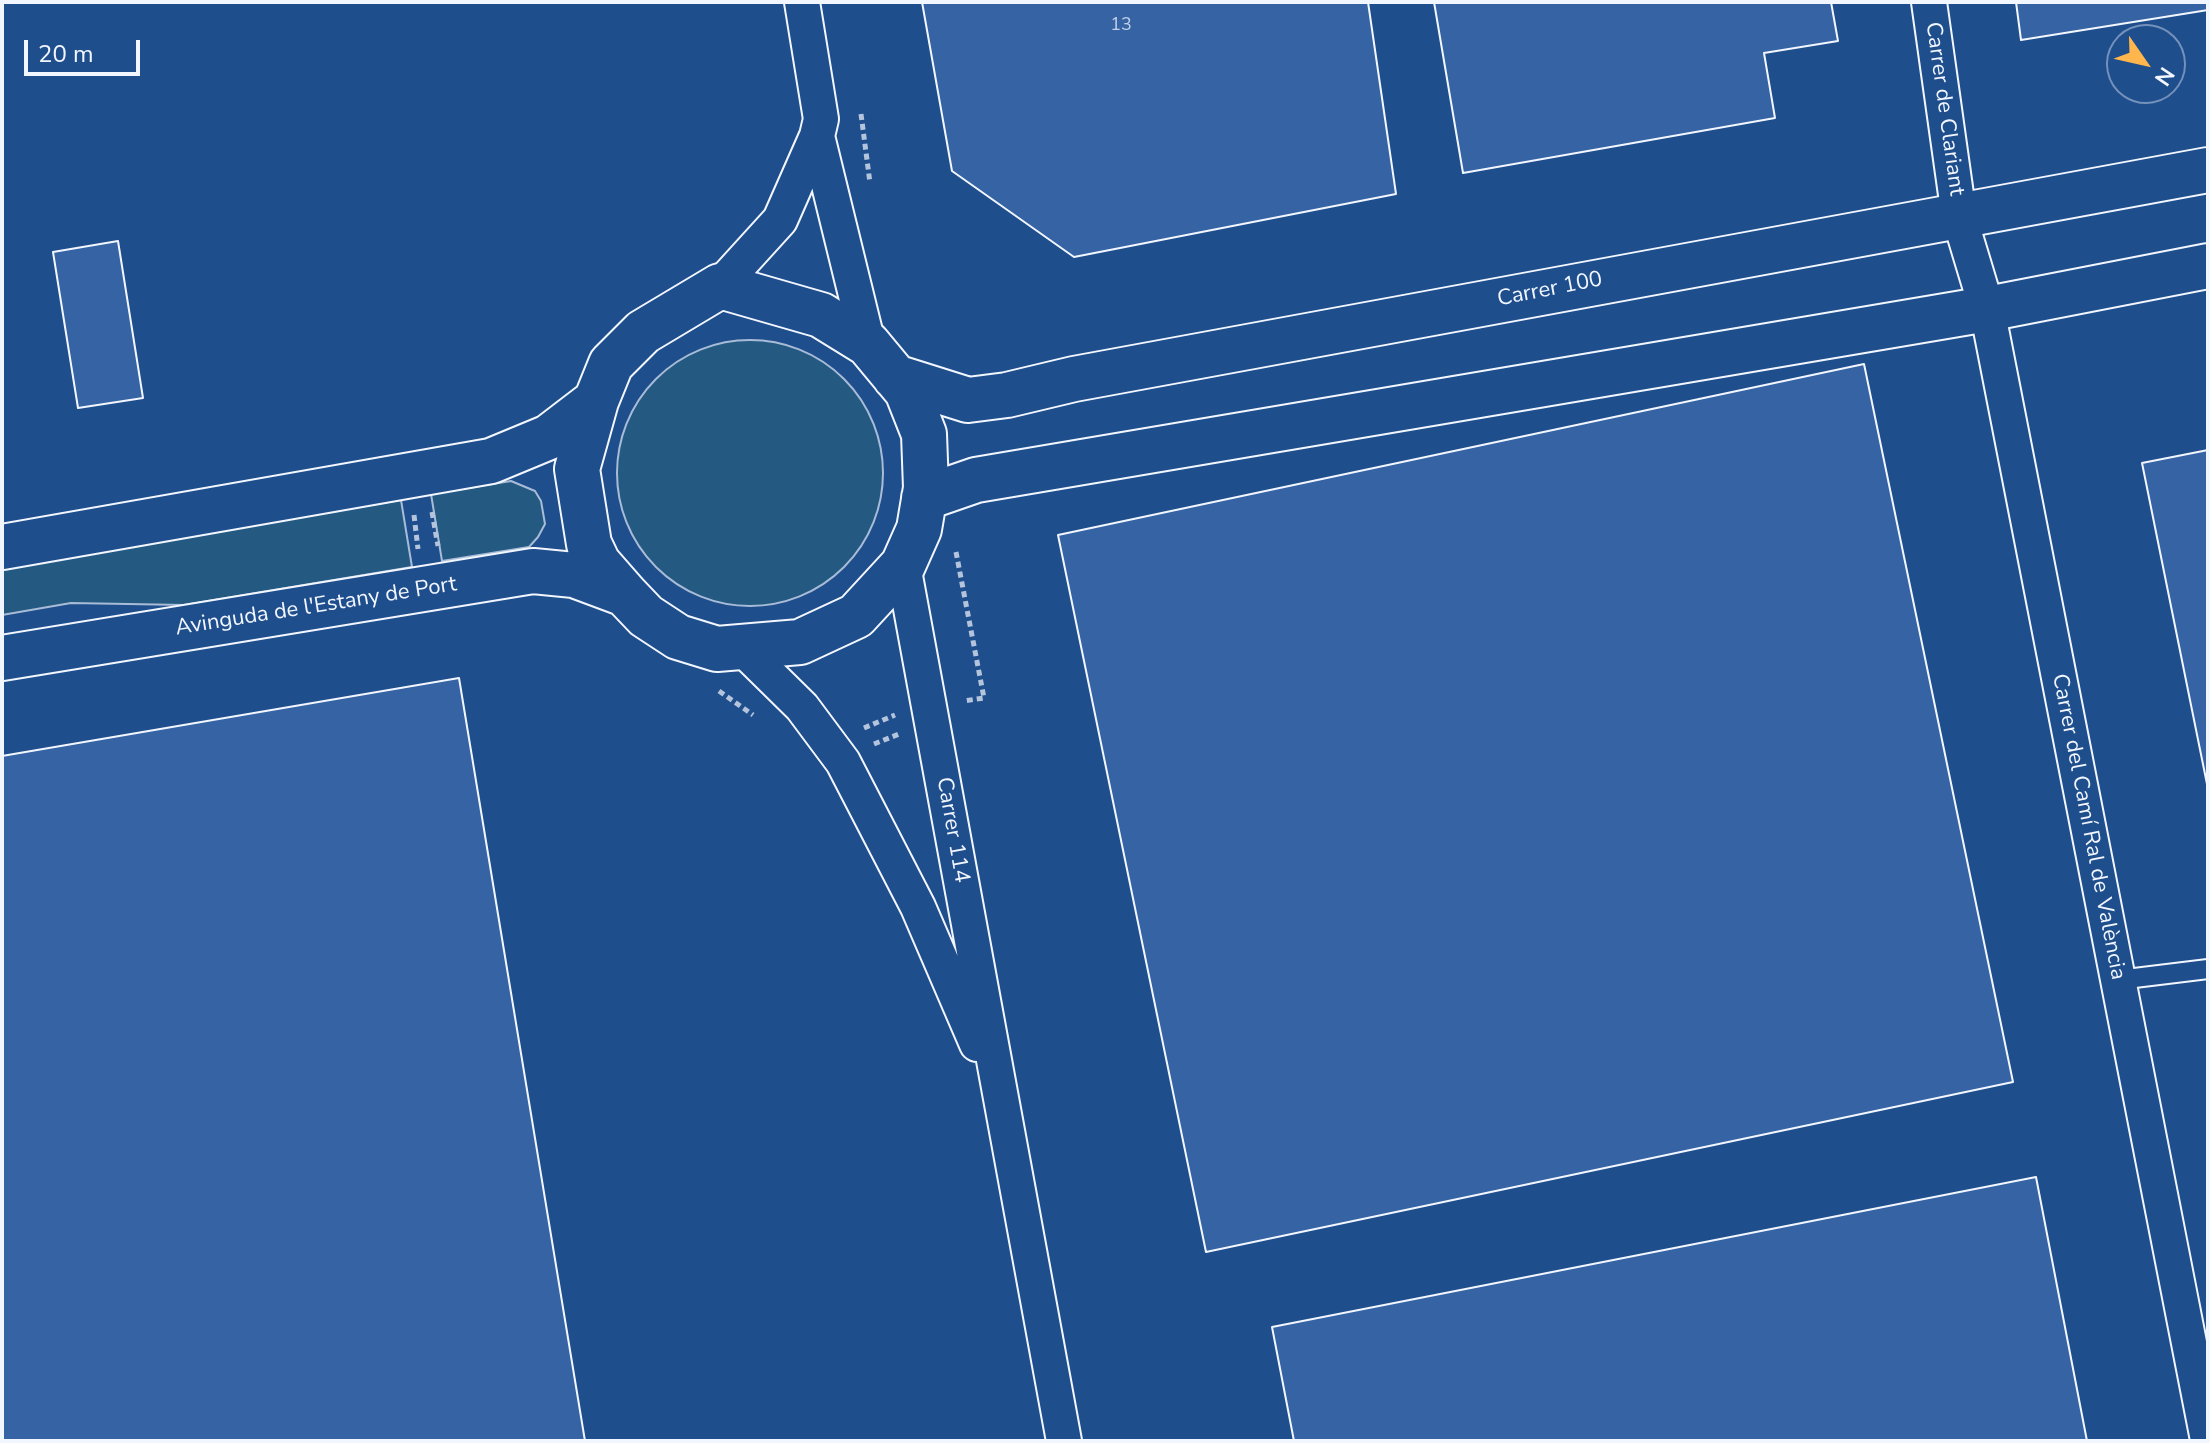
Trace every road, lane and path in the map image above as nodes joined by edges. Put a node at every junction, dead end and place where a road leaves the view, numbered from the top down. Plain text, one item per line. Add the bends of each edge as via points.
1 (802, 2) edge
2 (1929, 2) edge
3 (817, 136) junction
4 (2208, 170) edge
5 (1959, 216) junction
6 (2208, 266) edge
7 (720, 286) junction
8 (1987, 309) junction
9 (868, 344) junction
10 (895, 377) junction
11 (596, 401) junction
12 (924, 498) junction
13 (412, 502) dead end
14 (432, 510) dead end
15 (958, 543) dead end
16 (2, 547) edge
17 (439, 551) dead end
18 (419, 557) dead end
19 (906, 576) junction
20 (626, 595) junction
21 (741, 647) junction
22 (9, 651) edge
23 (710, 688) dead end
24 (722, 693) dead end
25 (952, 702) dead end
26 (908, 709) dead end
27 (860, 730) dead end
28 (908, 730) dead end
29 (871, 745) dead end
30 (2208, 969) edge
31 (2118, 980) junction
32 (1000, 1096) junction
33 (2208, 1440) edge
34 (1064, 1441) edge

1 - 3 street via 821,119
2 - 5 street, Carrer de Clariant
3 - 7 street via 780,220
3 - 9 street
4 - 5 street, Carrer 100
5 - 8 street, Carrer del Camí Ral de València
5 - 10 street, Carrer 100 via 1007,395 968,400
6 - 8 street
7 - 9 street via 821,315
7 - 11 street via 643,332 611,364
8 - 12 street via 976,480
8 - 31 street, Carrer del Camí Ral de València
9 - 10 street
10 - 12 street via 907,391 924,434
11 - 16 street via 549,437 491,461
11 - 20 street via 577,469 581,505 598,563
12 - 19 street
13 - 18 path
14 - 17 path, Avinguda de l'Estany de Port
15 - 25 path via 956,557 984,698
19 - 21 street via 856,616 800,642
19 - 32 street, Carrer 114
20 - 21 street via 678,637 717,649
20 - 22 street, Avinguda de l'Estany de Port via 574,575 533,571
21 - 32 street, Carrer 114 via 802,707 843,762 918,907
23 - 24 path
26 - 27 path
28 - 29 path
30 - 31 lane
31 - 33 street, Carrer del Camí Ral de València
32 - 34 street, Carrer 114

